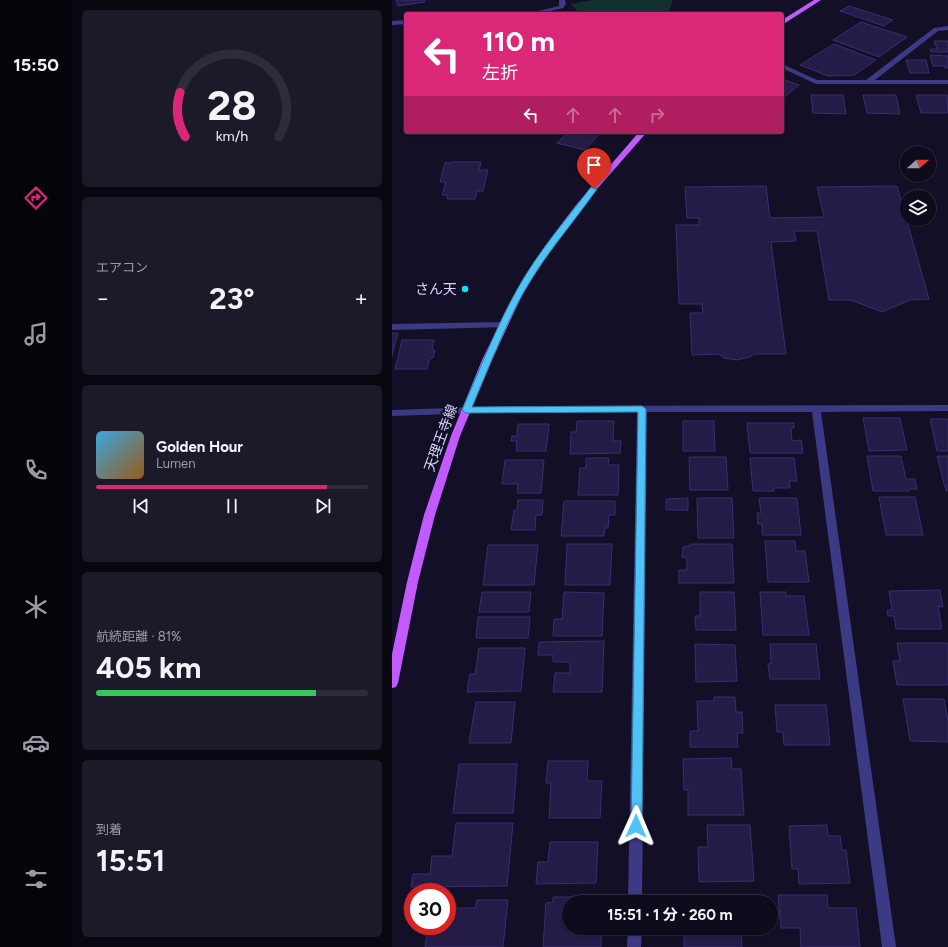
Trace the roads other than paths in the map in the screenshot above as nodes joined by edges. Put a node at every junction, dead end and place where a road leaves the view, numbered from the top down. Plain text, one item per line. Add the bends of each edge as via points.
1 (562, 0) edge
2 (818, 0) edge
3 (538, 12) edge
4 (404, 22) edge
5 (784, 22) edge
6 (392, 23) edge
7 (948, 28) edge
8 (784, 67) edge
9 (868, 82) junction
10 (948, 82) edge
11 (641, 134) edge
12 (503, 325) junction
13 (392, 327) edge
14 (948, 408) edge
15 (642, 409) junction
16 (816, 409) junction
17 (466, 410) junction
18 (392, 413) edge
19 (392, 683) edge
20 (635, 895) edge
21 (635, 935) edge
22 (634, 947) edge
23 (888, 947) edge

1 - 3 street via 561,7
2 - 5 main road
4 - 6 street
7 - 9 street via 936,29
8 - 9 street via 816,82
9 - 10 street
11 - 12 main road, 天理王寺線 via 550,246 523,287
12 - 13 street
12 - 17 main road, 天理王寺線
14 - 16 street
15 - 16 street
15 - 17 street
15 - 20 street
16 - 23 street
17 - 18 street
17 - 19 main road, 天理王寺線 via 439,485 418,559
21 - 22 street

